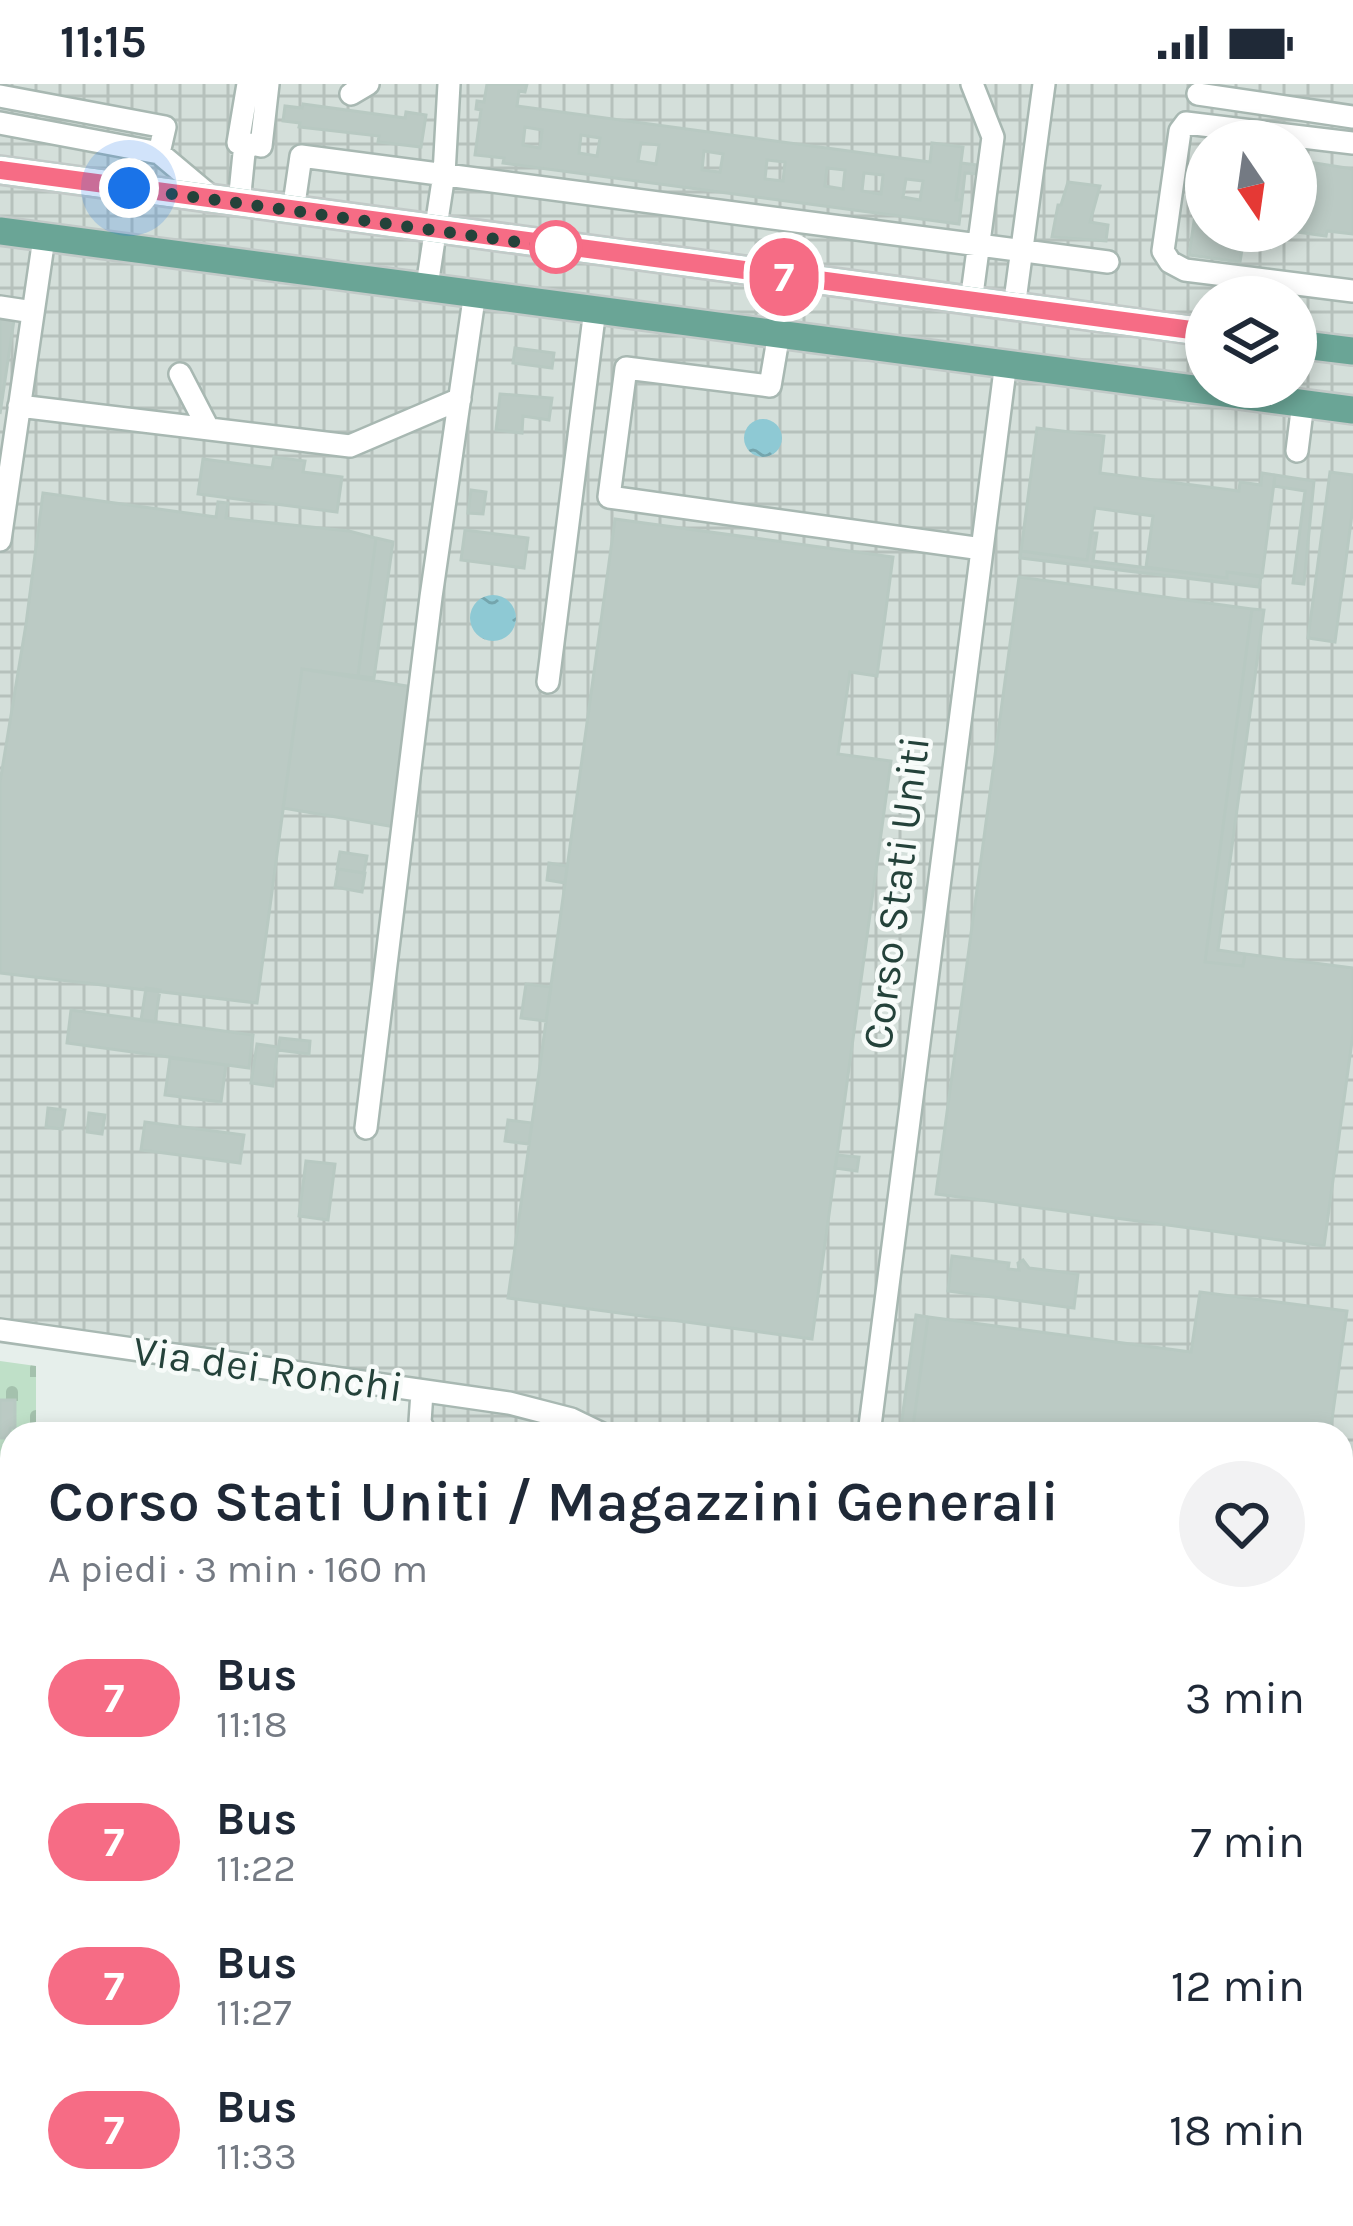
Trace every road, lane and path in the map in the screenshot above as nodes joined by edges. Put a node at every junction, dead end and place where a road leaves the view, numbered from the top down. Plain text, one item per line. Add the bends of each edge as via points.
1 (248, 84) edge
2 (268, 84) edge
3 (449, 84) edge
4 (972, 84) edge
5 (1044, 84) edge
6 (1198, 94) dead end
7 (0, 95) edge
8 (1353, 117) edge
9 (0, 123) edge
10 (245, 143) junction
11 (1353, 143) edge
12 (159, 153) junction
13 (0, 170) edge
14 (444, 174) junction
15 (227, 201) junction
16 (293, 211) junction
17 (0, 231) edge
18 (435, 231) junction
19 (44, 238) junction
20 (978, 247) junction
21 (1021, 252) junction
22 (1108, 262) dead end
23 (427, 286) junction
24 (1353, 291) edge
25 (475, 292) junction
26 (971, 302) junction
27 (0, 308) edge
28 (1014, 308) junction
29 (595, 309) junction
30 (33, 312) junction
31 (1185, 329) edge
32 (779, 333) junction
33 (1317, 347) edge
34 (1353, 351) edge
35 (1006, 362) junction
36 (180, 374) dead end
37 (1185, 387) edge
38 (460, 399) junction
39 (1317, 405) edge
40 (20, 406) junction
41 (1303, 408) edge
42 (1353, 410) edge
43 (208, 428) junction
44 (1297, 451) dead end
45 (0, 540) edge
46 (982, 549) junction
47 (548, 682) dead end
48 (366, 1127) dead end
49 (0, 1330) edge
50 (422, 1392) junction
51 (419, 1422) edge
52 (577, 1422) edge
53 (870, 1422) edge

1 - 10 street via 238,143
2 - 10 street via 261,146
3 - 14 street
4 - 20 street via 993,136
5 - 21 street
6 - 8 street
7 - 12 street via 165,127
9 - 12 street
10 - 15 street
11 - 24 street via 1186,123 1163,251 1184,270
12 - 15 street
13 - 15 main road
14 - 16 street via 301,156
14 - 18 street
14 - 20 street
15 - 16 main road
16 - 18 main road
17 - 19 main road
18 - 23 street
18 - 26 main road
19 - 23 main road
19 - 30 street
20 - 21 street
20 - 26 street
21 - 22 street
21 - 28 street
23 - 25 main road
25 - 29 main road
25 - 38 street
26 - 28 main road
27 - 30 street
28 - 31 main road
29 - 32 main road
29 - 47 street
30 - 40 street
32 - 35 main road
32 - 46 street via 770,386 626,368 609,497
33 - 34 main road
35 - 37 main road
35 - 46 street, Corso Stati Uniti
36 - 43 street
38 - 43 street via 350,446
38 - 48 street
39 - 42 main road
40 - 43 street
40 - 45 street
41 - 44 street
46 - 53 street, Corso Stati Uniti
49 - 50 street, Via dei Ronchi
50 - 51 street
50 - 52 street, Via dei Ronchi

